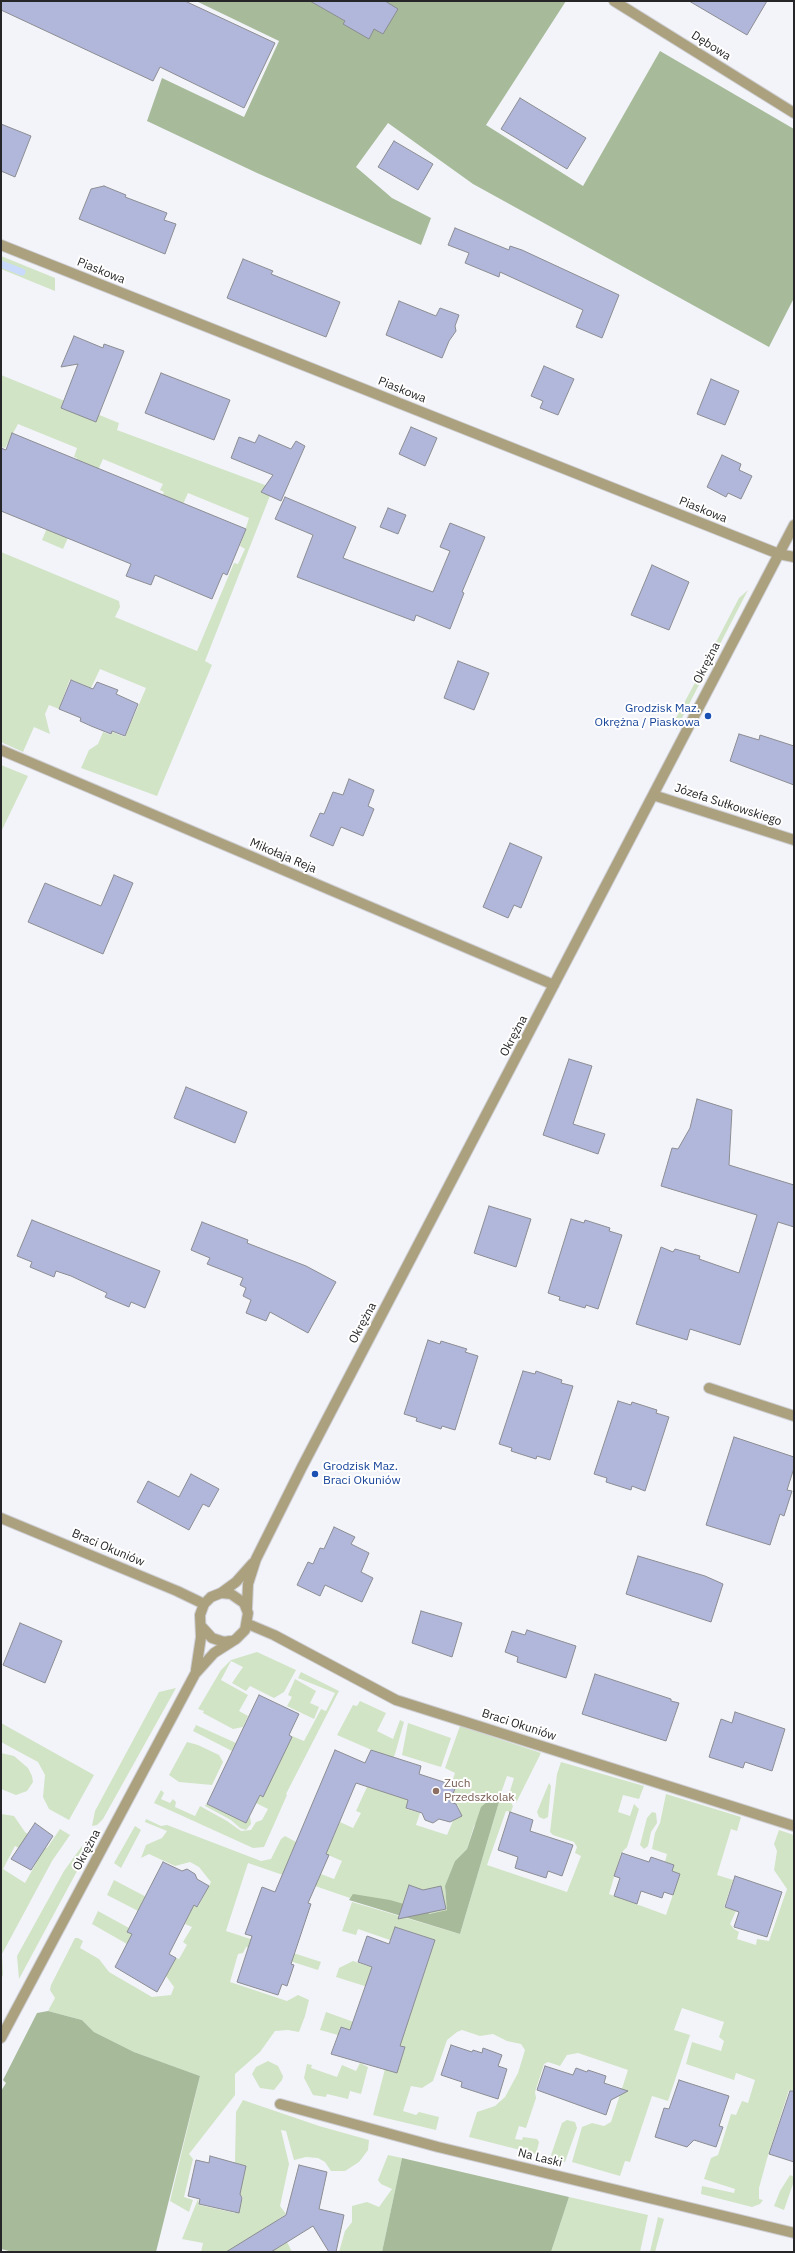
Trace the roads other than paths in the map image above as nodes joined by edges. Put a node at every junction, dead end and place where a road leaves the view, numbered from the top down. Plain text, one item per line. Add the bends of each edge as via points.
1 (614, 1) edge
2 (794, 113) edge
3 (1, 245) edge
4 (794, 525) edge
5 (779, 554) junction
6 (794, 557) edge
7 (1, 750) edge
8 (653, 795) junction
9 (794, 840) edge
10 (554, 985) junction
11 (709, 1388) dead end
12 (794, 1416) edge
13 (1, 1518) edge
14 (256, 1559) junction
15 (221, 1593) junction
16 (204, 1604) junction
17 (247, 1608) junction
18 (248, 1624) junction
19 (201, 1626) junction
20 (230, 1641) junction
21 (195, 1674) junction
22 (794, 1826) edge
23 (1, 2037) edge
24 (280, 2104) dead end
25 (794, 2233) edge

1 - 2 street, Dębowa
3 - 5 street, Piaskowa
4 - 5 street, Okrężna
5 - 6 street, Piaskowa
5 - 8 street, Okrężna
7 - 10 street, Mikołaja Reja
8 - 9 street, Józefa Sułkowskiego
8 - 10 street, Okrężna
10 - 14 street, Okrężna
11 - 12 street
13 - 16 street, Braci Okuniów
14 - 15 street, Okrężna via 236,1582
14 - 17 street, Okrężna via 248,1584
15 - 16 street, Okrężna via 211,1597
15 - 17 street via 236,1596
16 - 19 street, Okrężna via 200,1615
17 - 18 street, Okrężna
18 - 20 street, Okrężna via 241,1635
18 - 22 street, Braci Okuniów via 274,1635 396,1700
19 - 20 street via 212,1638
19 - 21 street, Okrężna
20 - 21 street, Okrężna via 208,1658
21 - 23 street, Okrężna
24 - 25 street, Na Laski via 431,2145

